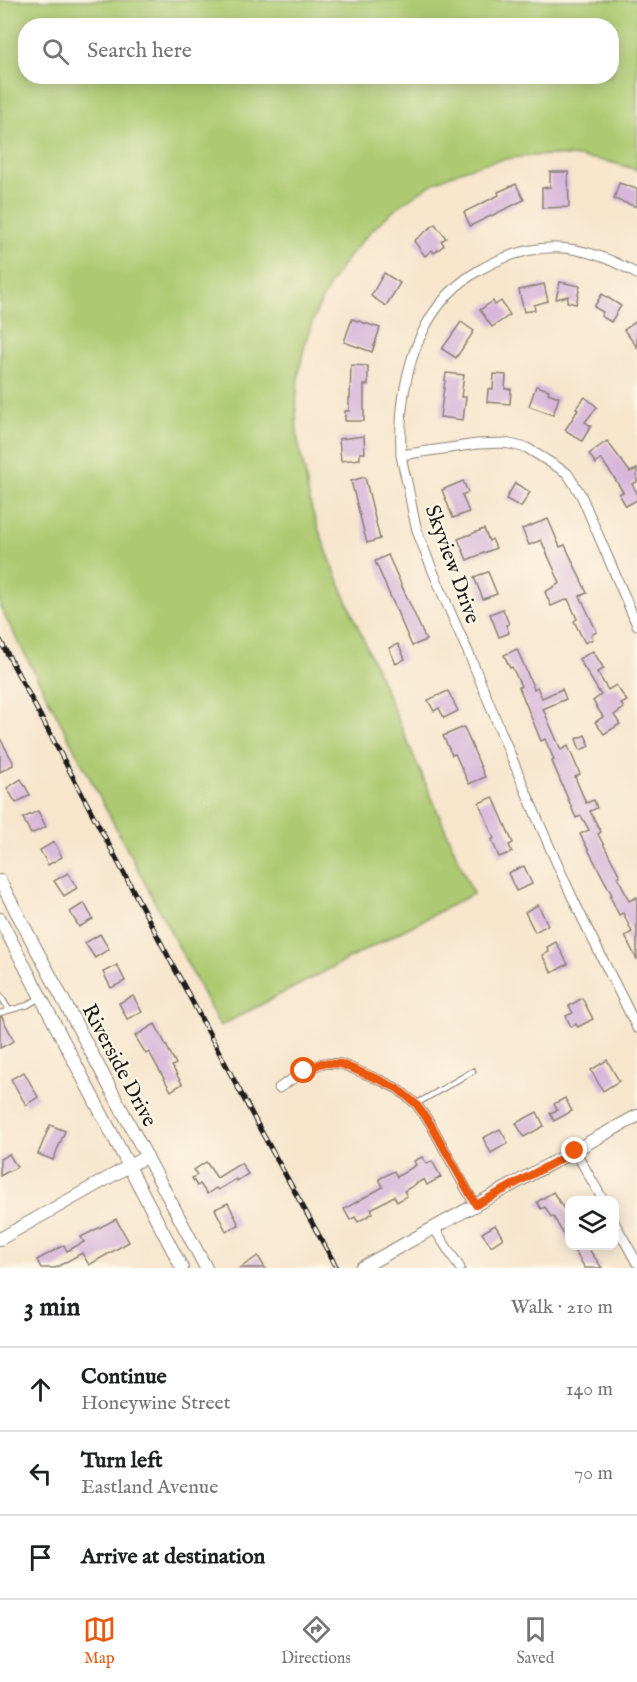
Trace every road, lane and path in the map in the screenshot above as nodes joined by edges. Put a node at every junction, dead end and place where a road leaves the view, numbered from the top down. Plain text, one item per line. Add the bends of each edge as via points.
1 (637, 273) edge
2 (401, 455) junction
3 (637, 626) edge
4 (0, 881) edge
5 (0, 919) edge
6 (0, 995) edge
7 (41, 996) junction
8 (9, 1010) junction
9 (0, 1013) edge
10 (637, 1028) edge
11 (473, 1071) dead end
12 (279, 1088) dead end
13 (416, 1104) junction
14 (637, 1116) edge
15 (575, 1151) junction
16 (147, 1156) junction
17 (129, 1166) junction
18 (601, 1196) edge
19 (476, 1205) junction
20 (434, 1228) junction
21 (619, 1229) edge
22 (0, 1239) edge
23 (637, 1263) edge
24 (182, 1268) edge
25 (206, 1268) edge
26 (362, 1268) edge
27 (460, 1268) edge

1 - 2 street, Skyview Drive via 616,261 578,249 537,248 476,273 449,293 429,317 415,348 402,401
2 - 3 street via 505,443 527,448 567,472 581,495
2 - 10 street, Skyview Drive via 418,534 564,880
4 - 16 street, Riverside Drive
5 - 7 street, Riverside Drive
6 - 8 lane
7 - 8 lane via 28,1005
7 - 17 street, Riverside Drive
8 - 9 lane
11 - 13 lane
12 - 13 street via 322,1063 341,1064 398,1089
13 - 19 street
14 - 15 street
15 - 18 street
15 - 19 street
16 - 17 street
16 - 25 street, Riverside Drive
17 - 22 street
17 - 24 street, Riverside Drive
19 - 20 street
20 - 26 street
20 - 27 street
21 - 23 street

